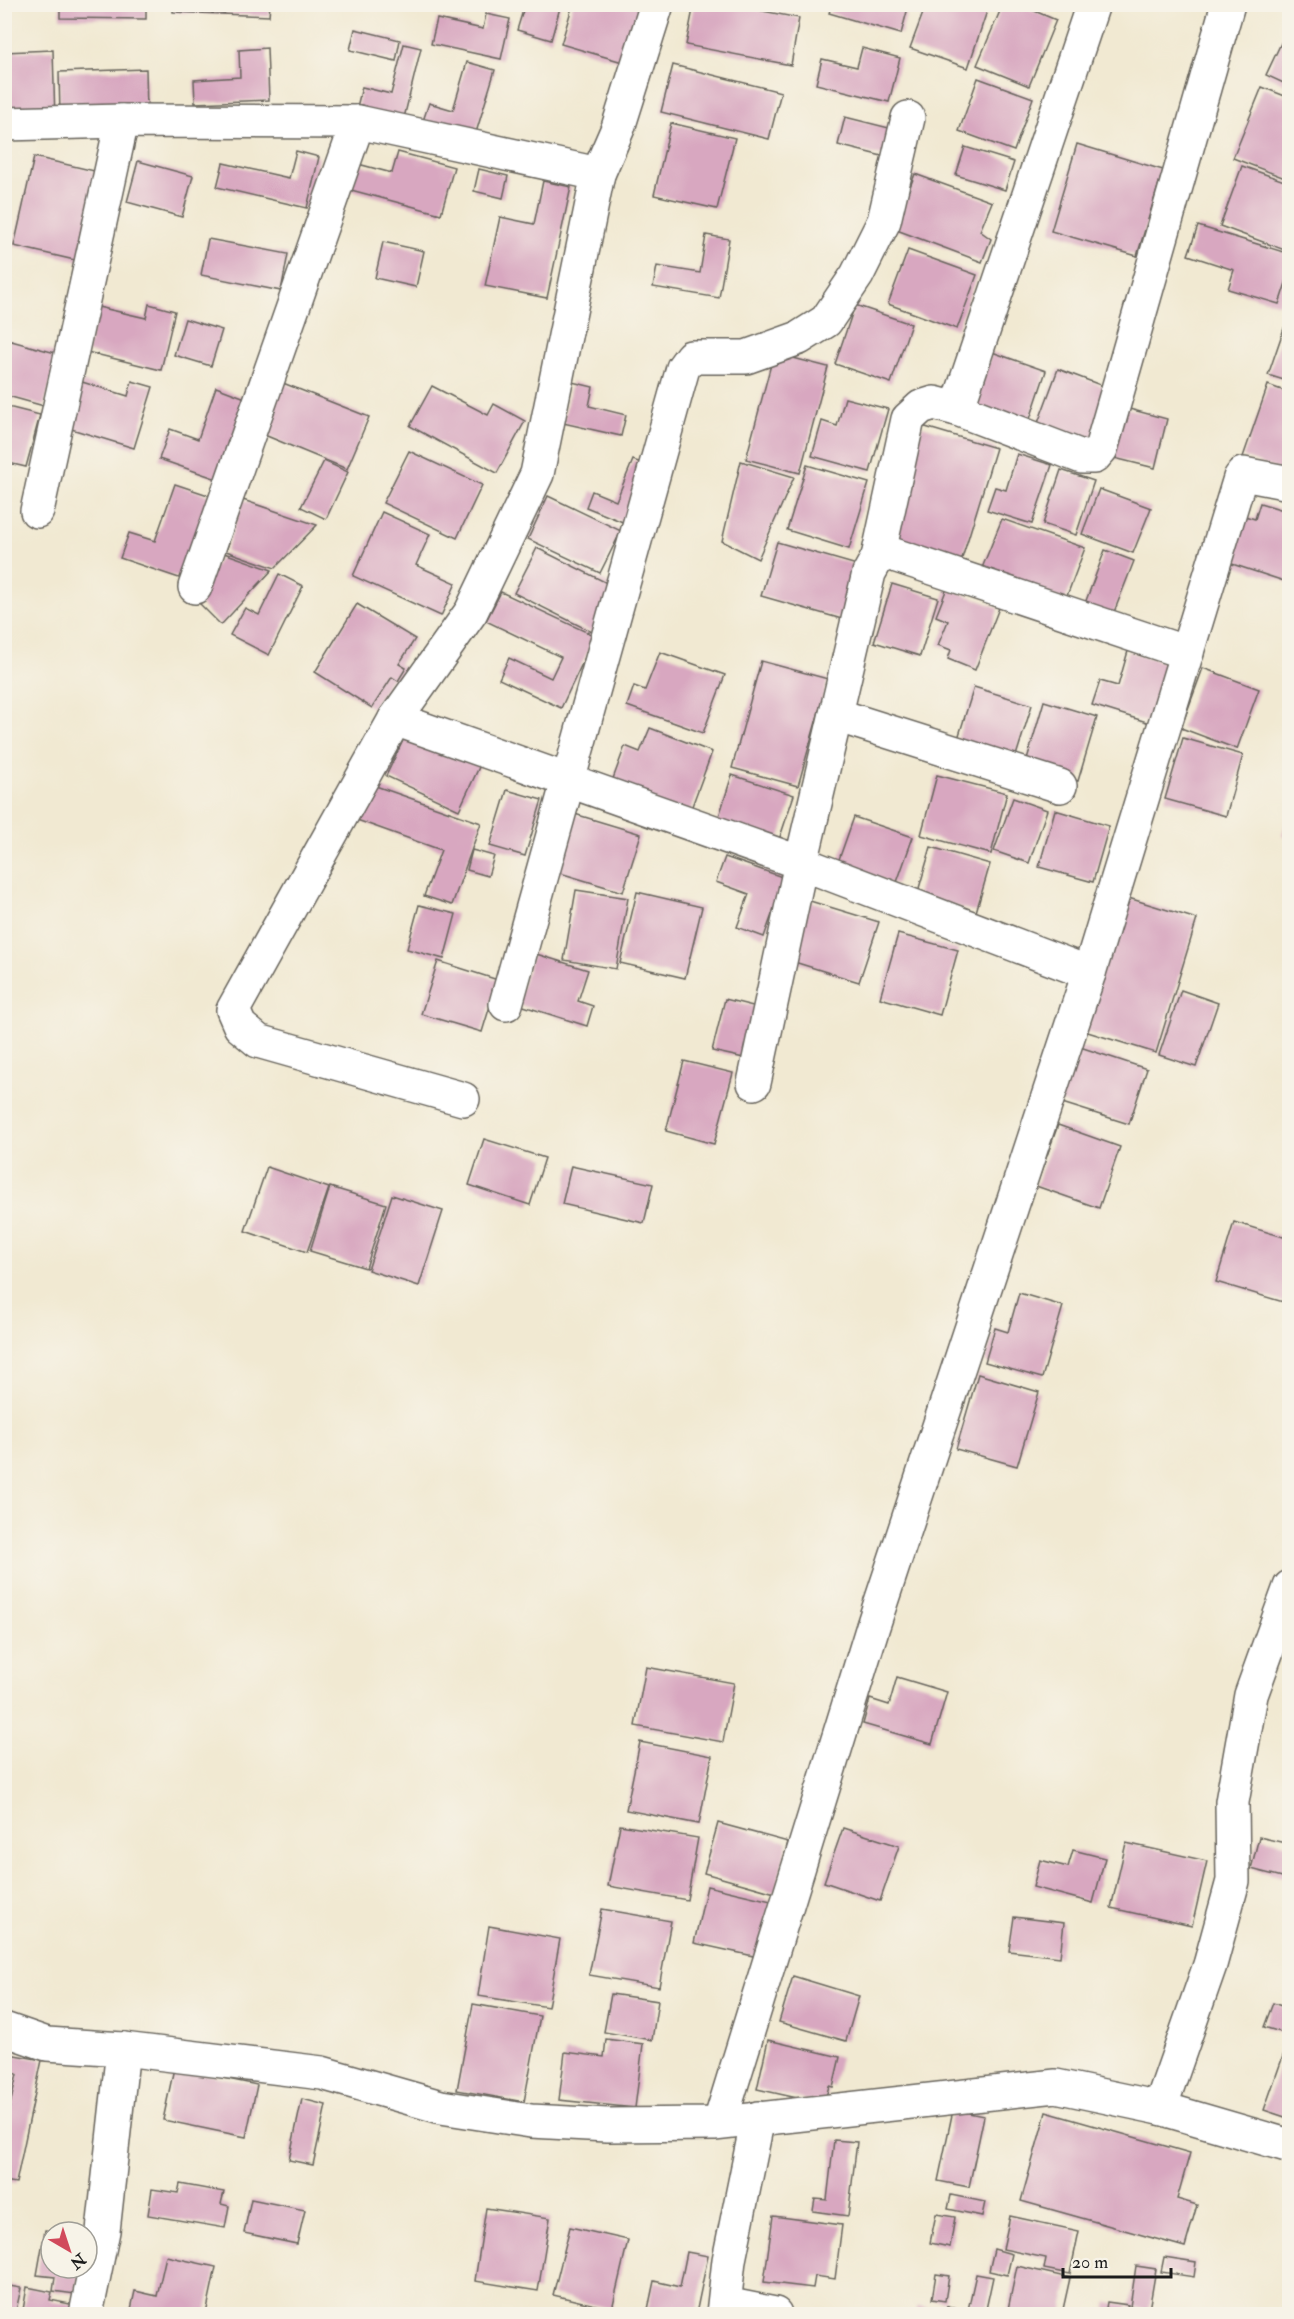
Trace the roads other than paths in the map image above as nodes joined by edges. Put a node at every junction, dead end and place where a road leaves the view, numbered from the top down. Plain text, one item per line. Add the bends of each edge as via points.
1 (657, 4) edge
2 (1093, 4) edge
3 (1228, 4) edge
4 (908, 118) dead end
5 (122, 120) junction
6 (358, 122) junction
7 (4, 124) edge
8 (598, 174) junction
9 (957, 409) junction
10 (1290, 483) edge
11 (37, 511) dead end
12 (878, 557) junction
13 (195, 587) dead end
14 (1187, 653) junction
15 (836, 715) junction
16 (395, 720) junction
17 (568, 783) junction
18 (1059, 786) dead end
19 (801, 863) junction
20 (1089, 973) junction
21 (506, 1004) dead end
22 (754, 1083) dead end
23 (463, 1099) dead end
24 (1290, 1587) edge
25 (4, 2029) edge
26 (123, 2049) junction
27 (1160, 2108) junction
28 (758, 2118) junction
29 (720, 2122) junction
30 (1290, 2146) edge
31 (724, 2309) edge
32 (86, 2314) edge
33 (775, 2314) edge

1 - 8 street via 618,128
2 - 9 street
3 - 9 street via 1101,449 1094,457 1082,457
4 - 17 street via 884,221 857,275 826,321 799,338 746,357 700,355 691,357 683,368
5 - 6 street
5 - 7 street
5 - 11 street
6 - 8 street
6 - 13 street
8 - 16 street via 537,474 471,612
9 - 12 street via 934,403 921,407 908,419
10 - 14 street via 1241,475
12 - 14 street via 891,554
12 - 15 street via 869,573
14 - 20 street
15 - 18 street
15 - 19 street
16 - 17 street
16 - 23 street via 233,1010 240,1026 258,1041
17 - 19 street
17 - 21 street
19 - 20 street
19 - 22 street
20 - 29 street via 873,1626
24 - 27 street via 1251,1695 1232,1802 1233,1881 1210,1965
25 - 26 street via 47,2044
26 - 29 street via 322,2073 441,2107 531,2121 607,2125
26 - 32 street via 103,2231
27 - 28 street via 1056,2086
27 - 30 street
28 - 29 street
28 - 31 street via 729,2260
31 - 33 street

